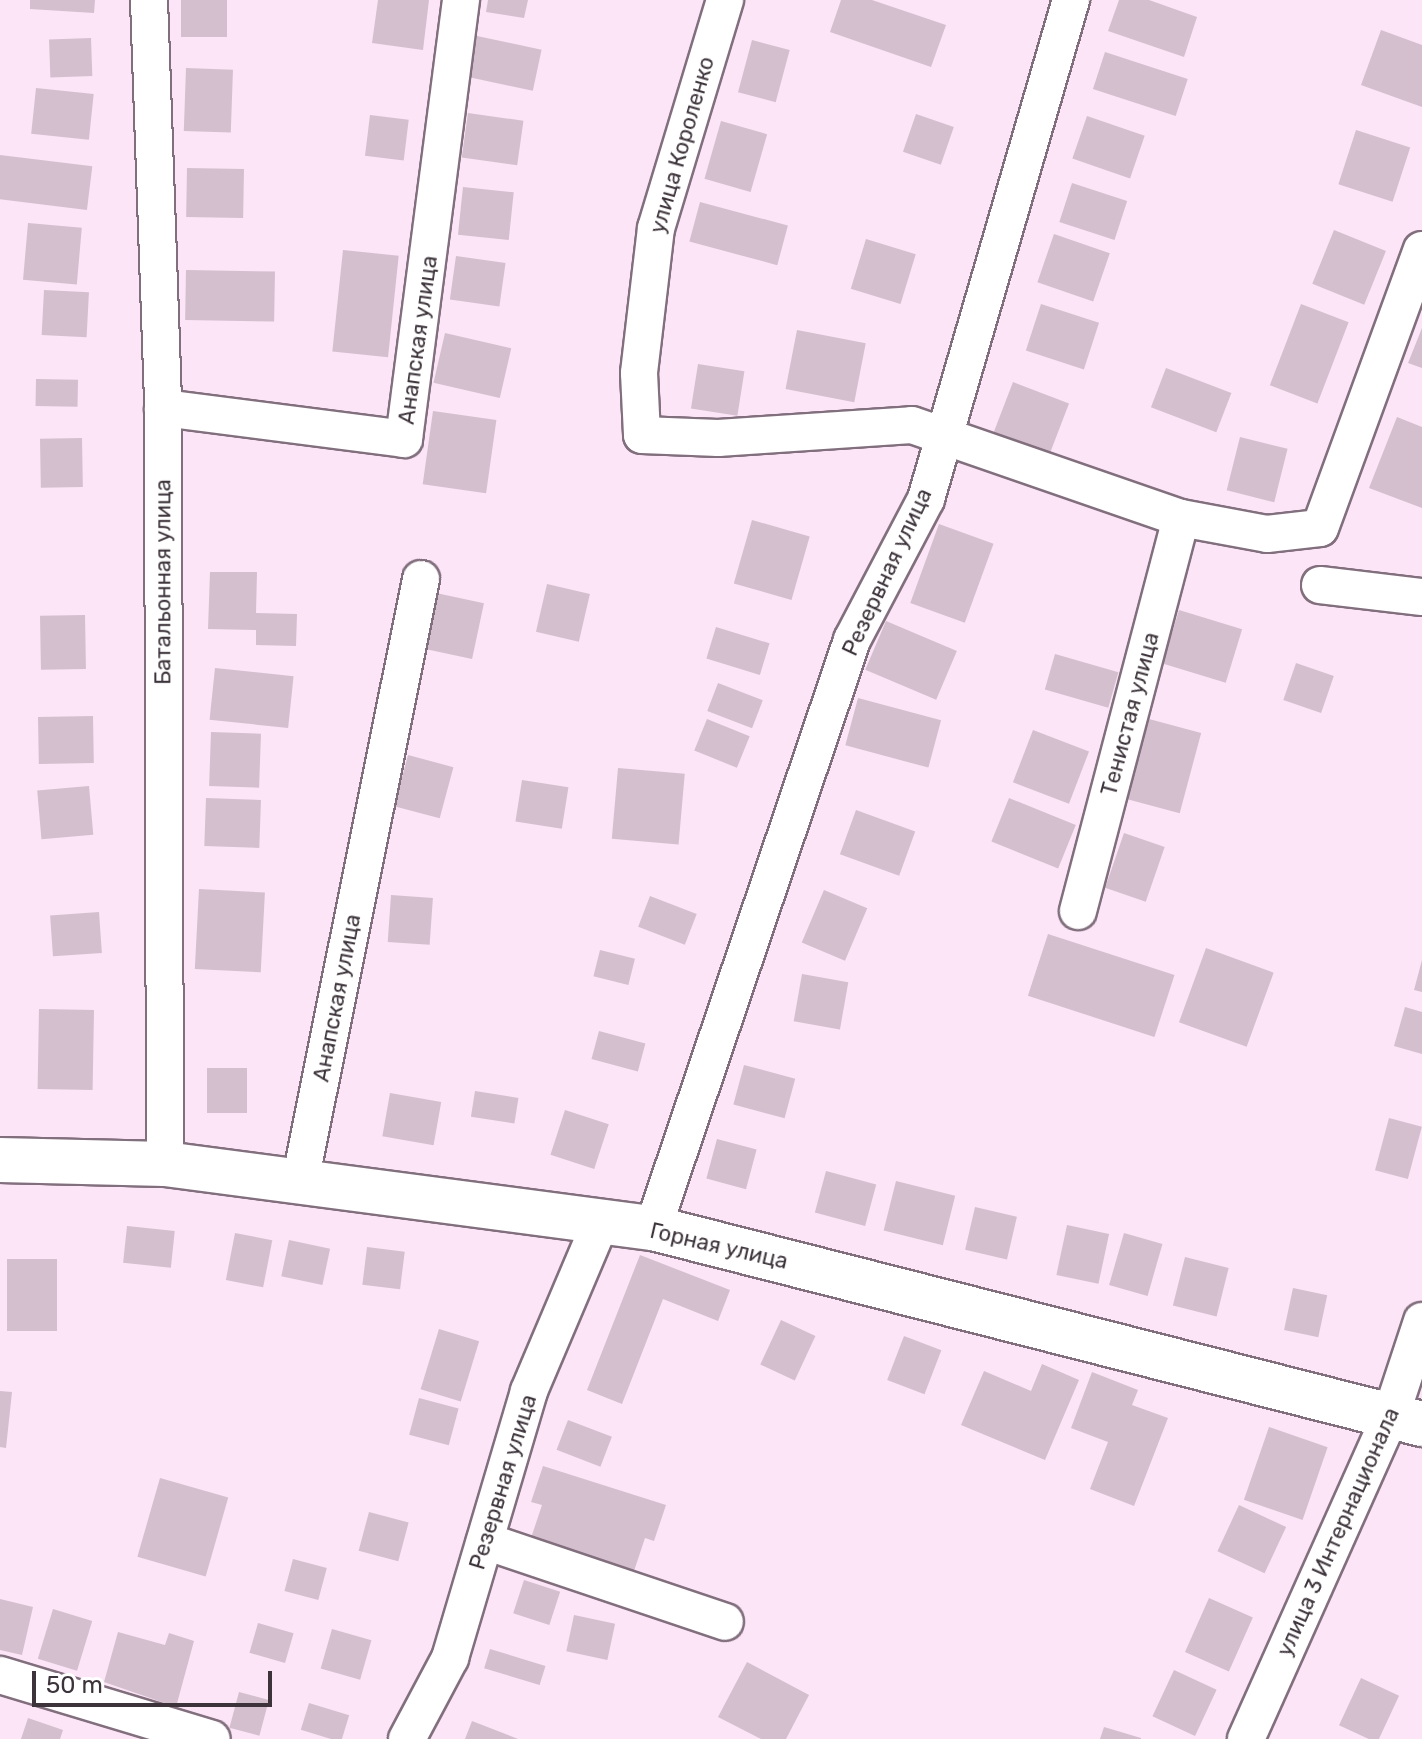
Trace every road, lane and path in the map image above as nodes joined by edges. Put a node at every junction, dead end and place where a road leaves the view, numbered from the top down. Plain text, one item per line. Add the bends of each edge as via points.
1 (149, 0) edge
2 (461, 0) edge
3 (725, 0) edge
4 (1071, 0) edge
5 (1422, 250) edge
6 (163, 408) junction
7 (941, 437) junction
8 (1181, 518) junction
9 (421, 579) dead end
10 (1320, 585) dead end
11 (1422, 597) edge
12 (1078, 911) dead end
13 (0, 1160) edge
14 (165, 1164) junction
15 (300, 1182) junction
16 (600, 1224) junction
17 (653, 1228) junction
18 (1422, 1321) edge
19 (1406, 1420) edge
20 (485, 1541) junction
21 (725, 1622) dead end
22 (0, 1675) edge
23 (212, 1739) edge
24 (407, 1739) edge
25 (1246, 1739) edge

1 - 6 street, Батальонная улица
2 - 6 street, Анапская улица via 404,439
3 - 7 street, улица Короленко via 656,228 639,373 642,435 718,438 912,425
4 - 7 street, Резервная улица
5 - 8 street via 1320,528 1267,534
6 - 14 street, Батальонная улица
7 - 8 street
7 - 17 street, Резервная улица via 926,499 852,640
8 - 12 street, Тенистая улица
9 - 15 street, Анапская улица
10 - 11 street
13 - 14 main road, Горная улица
14 - 15 main road, Горная улица
15 - 16 main road, Горная улица
16 - 17 main road, Горная улица
16 - 20 street, Резервная улица via 529,1391
17 - 19 main road, Горная улица
18 - 19 street, улица 3 Интернационала
19 - 25 street, улица 3 Интернационала
20 - 21 street
20 - 24 street, Резервная улица via 450,1658
22 - 23 street

